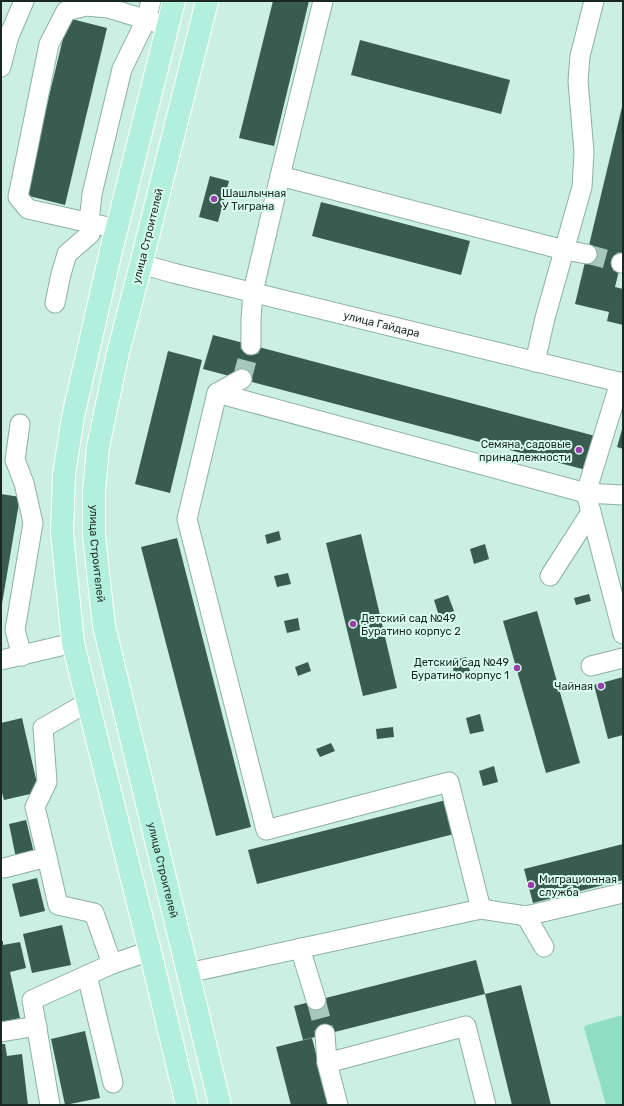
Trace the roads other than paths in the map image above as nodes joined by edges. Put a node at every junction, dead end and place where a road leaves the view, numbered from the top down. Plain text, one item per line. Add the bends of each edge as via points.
1 (24, 1) edge
2 (151, 1) edge
3 (174, 1) edge
4 (207, 1) edge
5 (323, 1) edge
6 (594, 1) edge
7 (107, 4) edge
8 (146, 20) junction
9 (168, 26) junction
10 (5, 36) edge
11 (1, 67) edge
12 (280, 176) junction
13 (89, 222) junction
14 (117, 229) junction
15 (564, 250) junction
16 (587, 254) tunnel mouth
17 (110, 255) junction
18 (141, 264) junction
19 (253, 292) junction
20 (55, 303) dead end
21 (251, 345) tunnel mouth
22 (536, 362) junction
23 (242, 379) dead end
24 (621, 383) edge
25 (217, 393) junction
26 (20, 424) dead end
27 (586, 493) junction
28 (623, 495) edge
29 (591, 512) junction
30 (550, 576) dead end
31 (623, 634) edge
32 (73, 643) junction
33 (22, 656) junction
34 (623, 658) edge
35 (1, 660) edge
36 (591, 666) dead end
37 (88, 702) junction
38 (47, 857) junction
39 (2, 865) edge
40 (623, 893) edge
41 (481, 909) junction
42 (526, 916) junction
43 (544, 947) dead end
44 (300, 948) junction
45 (150, 951) junction
46 (112, 964) junction
47 (188, 973) junction
48 (87, 975) junction
49 (157, 978) junction
50 (316, 1000) tunnel mouth
51 (37, 1026) junction
52 (1, 1032) edge
53 (325, 1034) tunnel mouth
54 (327, 1062) junction
55 (113, 1083) dead end
56 (50, 1105) edge
57 (187, 1105) edge
58 (220, 1105) edge
59 (338, 1105) edge
60 (486, 1105) edge

1 - 10 street
2 - 8 street
3 - 9 main road
4 - 18 main road, улица Строителей
5 - 12 street
6 - 15 street via 580,56 578,81 584,152 582,188
7 - 8 street
7 - 13 street via 66,11 49,44 18,197 28,208
8 - 9 street
8 - 13 street via 122,69 92,194
9 - 14 main road
10 - 11 street
12 - 15 street
12 - 19 street
13 - 14 street
13 - 20 street via 90,234 67,254 60,274
14 - 17 main road
15 - 16 street
15 - 22 street
17 - 18 main road
17 - 32 main road via 64,474 62,533
18 - 19 street, улица Гайдара
18 - 47 main road, улица Строителей via 116,358 98,447 94,536 104,626 115,678
19 - 21 street
19 - 22 street, улица Гайдара
22 - 24 street, улица Гайдара
23 - 25 street
24 - 27 street
25 - 27 street
25 - 41 street via 187,519 266,830 449,782
26 - 33 street via 15,460 24,483 33,523 15,630
27 - 28 street
27 - 29 street
29 - 30 street
29 - 31 street
32 - 33 street
32 - 37 main road
33 - 35 street
34 - 36 street
37 - 38 street via 43,728 47,782 35,807
37 - 45 main road
38 - 39 street
38 - 46 street via 58,905 94,913
40 - 42 street
41 - 42 street
41 - 44 street
42 - 43 street
44 - 47 street
44 - 50 street
45 - 46 street
45 - 49 main road
46 - 48 street
47 - 49 main road
47 - 58 main road, улица Строителей
48 - 51 street via 32,1000
48 - 55 street
49 - 57 main road
51 - 52 street
51 - 56 street
53 - 54 street
54 - 59 street
54 - 60 street via 466,1026

